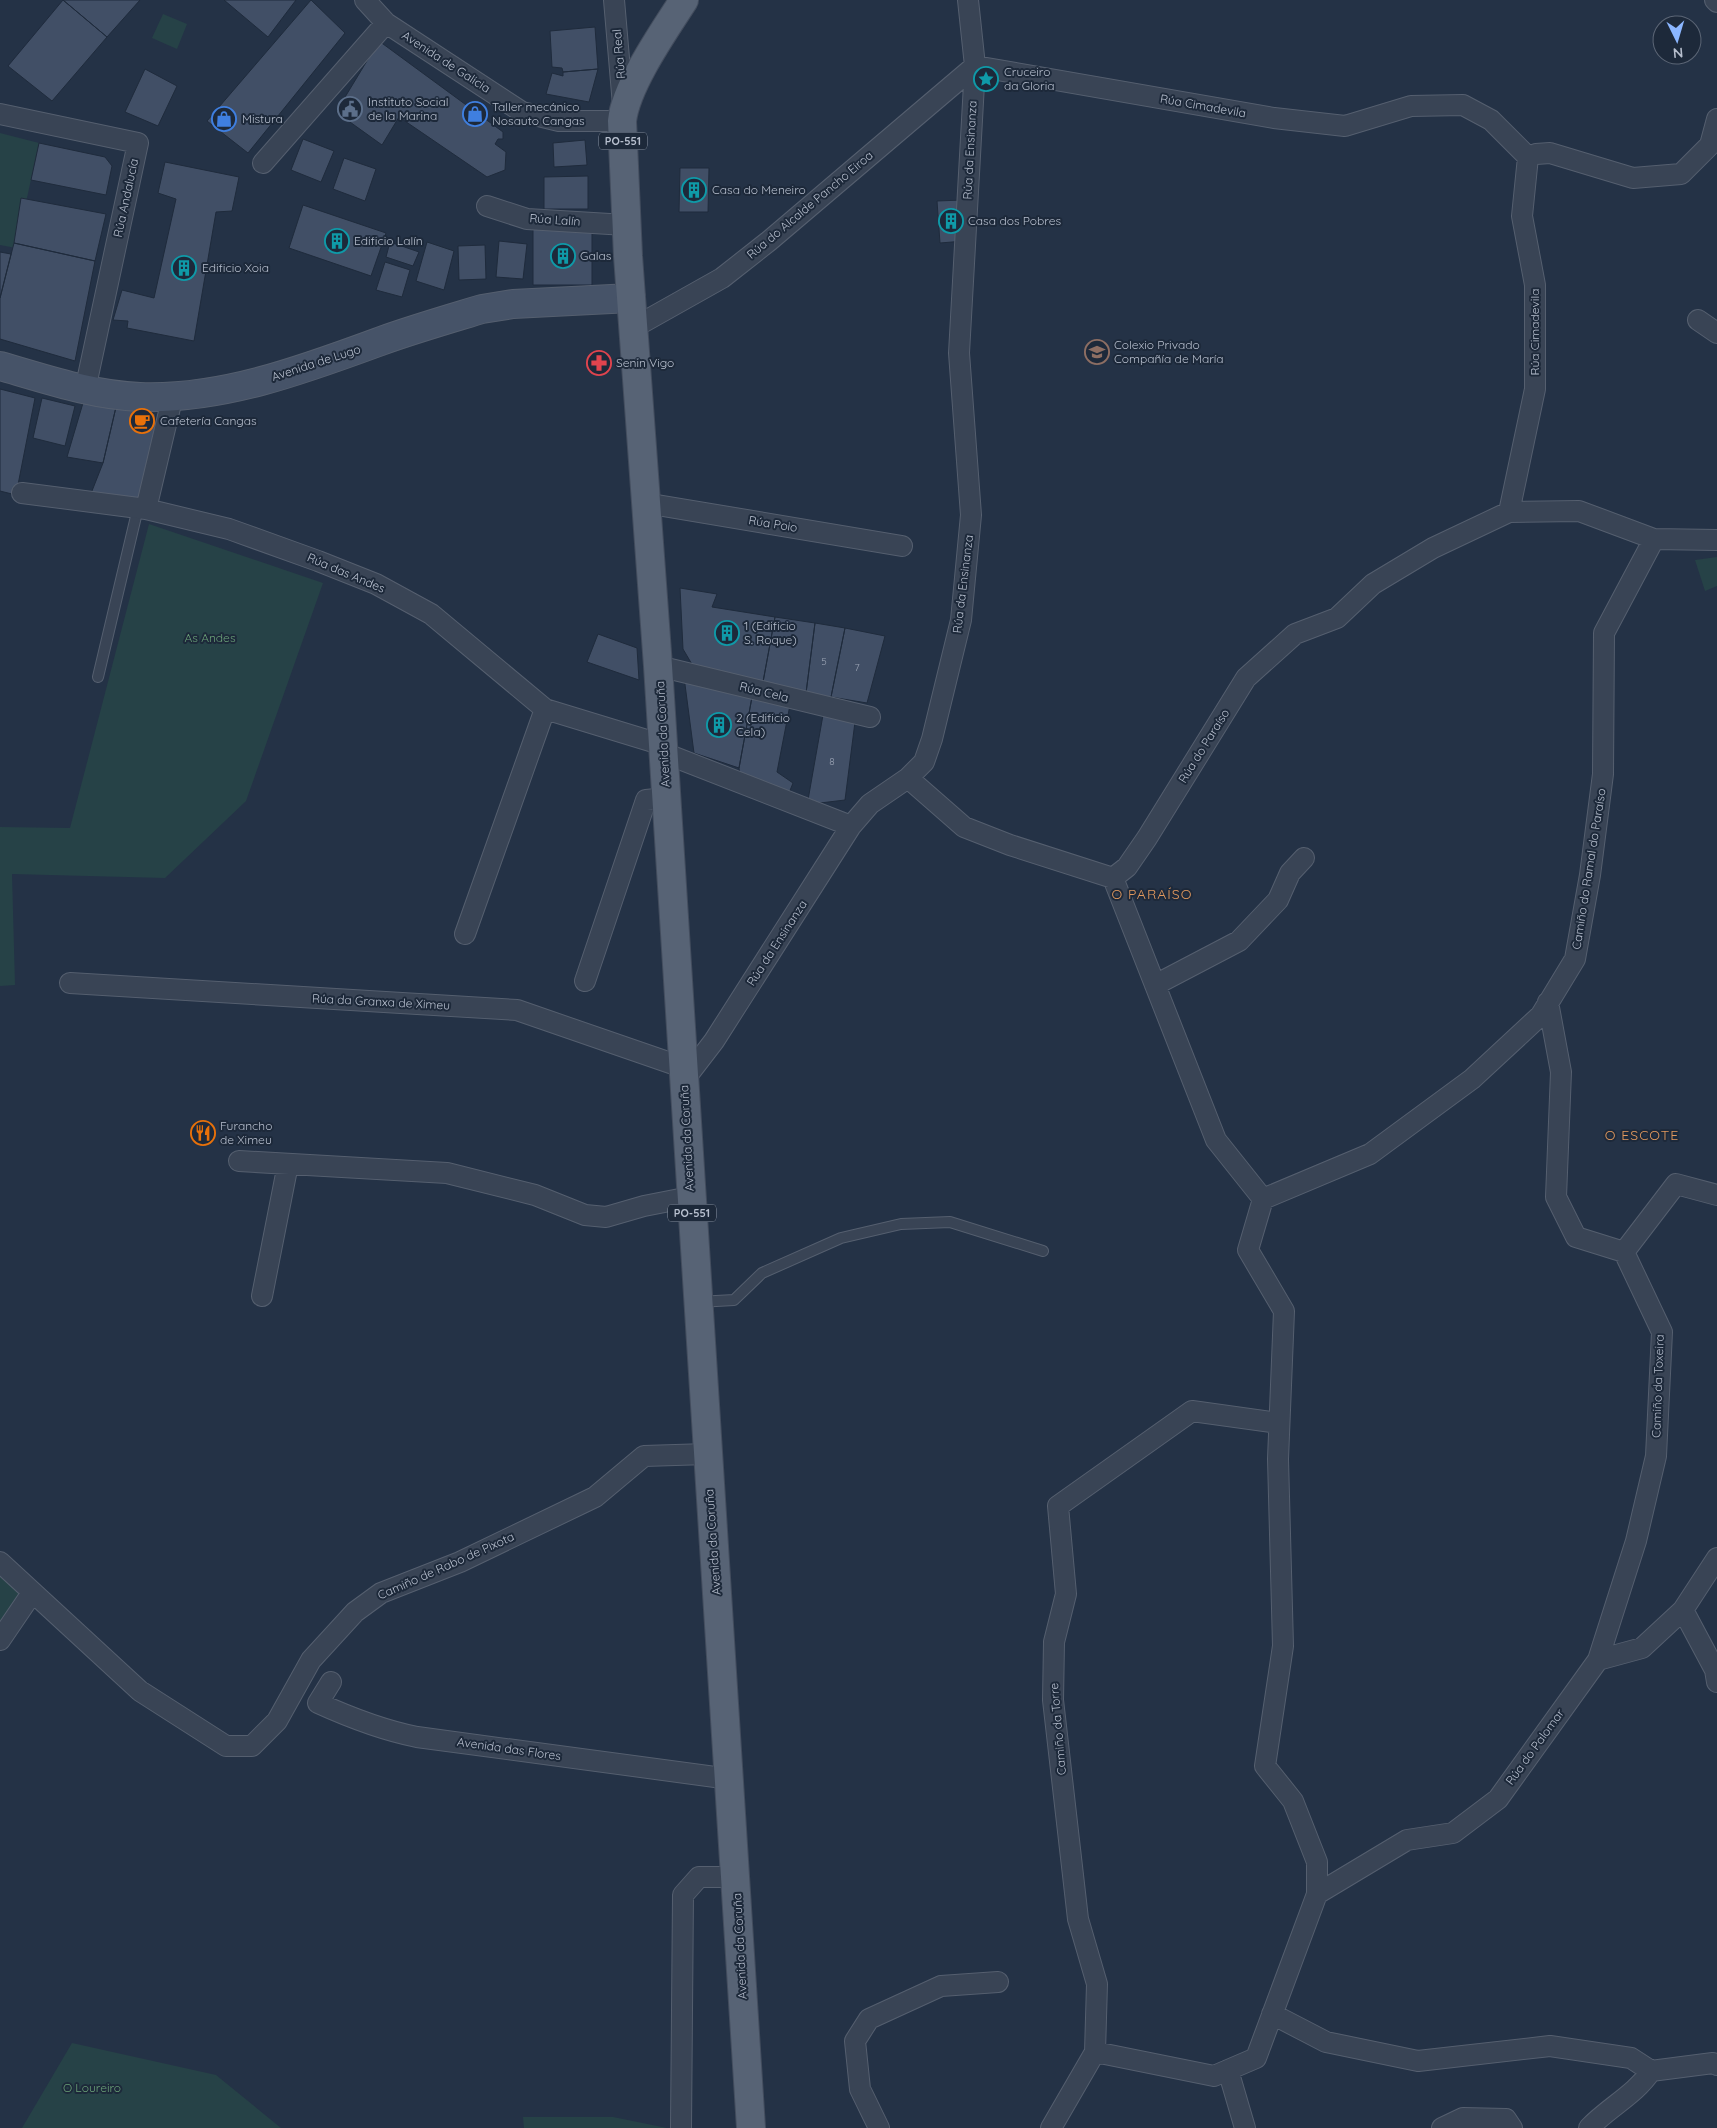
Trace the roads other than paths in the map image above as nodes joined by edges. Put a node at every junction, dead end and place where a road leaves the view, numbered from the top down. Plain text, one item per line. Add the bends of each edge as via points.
1 (364, 0) edge
2 (614, 0) edge
3 (684, 0) edge
4 (968, 0) edge
5 (386, 23) junction
6 (975, 66) junction
7 (0, 114) edge
8 (623, 114) junction
9 (1717, 118) edge
10 (1528, 157) junction
11 (263, 163) dead end
12 (486, 206) dead end
13 (626, 224) junction
14 (631, 298) junction
15 (1698, 320) dead end
16 (634, 328) junction
17 (1717, 333) edge
18 (0, 366) edge
19 (84, 390) junction
20 (173, 395) junction
21 (22, 493) dead end
22 (645, 503) junction
23 (142, 508) junction
24 (1509, 512) junction
25 (1654, 540) junction
26 (1717, 540) edge
27 (902, 546) dead end
28 (658, 666) junction
29 (98, 677) dead end
30 (545, 709) junction
31 (870, 717) dead end
32 (664, 749) junction
33 (908, 778) junction
34 (666, 798) junction
35 (851, 826) junction
36 (1304, 858) dead end
37 (1113, 878) junction
38 (465, 934) dead end
39 (585, 981) dead end
40 (70, 983) dead end
41 (1155, 985) junction
42 (1548, 1002) junction
43 (683, 1074) junction
44 (238, 1161) dead end
45 (288, 1164) junction
46 (1717, 1195) edge
47 (690, 1197) junction
48 (1263, 1199) junction
49 (1043, 1251) dead end
50 (1624, 1252) junction
51 (262, 1296) dead end
52 (697, 1302) junction
53 (1279, 1423) junction
54 (707, 1454) junction
55 (1717, 1558) edge
56 (0, 1562) edge
57 (32, 1593) junction
58 (1683, 1610) junction
59 (0, 1640) edge
60 (1598, 1660) junction
61 (331, 1682) dead end
62 (1717, 1682) edge
63 (730, 1779) junction
64 (736, 1877) junction
65 (1317, 1894) junction
66 (998, 1982) dead end
67 (1272, 2014) junction
68 (1095, 2052) junction
69 (1717, 2065) edge
70 (1228, 2070) junction
71 (1652, 2071) junction
72 (680, 2128) edge
73 (751, 2128) edge
74 (879, 2128) edge
75 (1052, 2128) edge
76 (1245, 2128) edge
77 (1442, 2128) edge
78 (1512, 2128) edge
79 (1589, 2128) edge

1 - 5 street, Avenida de Galicia
2 - 8 street, Rúa Real
3 - 8 main road, PO-551 via 631,89
4 - 6 street, Rúa da Ensinanza
5 - 8 street, Avenida de Galicia via 522,112 559,121
5 - 11 street
6 - 10 street, Rúa Cimadevila via 1274,118 1345,126 1411,106 1463,105 1491,120
6 - 16 street, Rúa do Alcalde Pancho Eiroa via 722,278
6 - 33 street, Rúa da Ensinanza via 960,353 970,534 961,620 932,739 924,762
7 - 19 street, Rúa Andalucía via 138,143
8 - 13 main road, PO-551
9 - 10 street via 1710,145 1681,174 1633,178 1550,153
10 - 24 street, Rúa Cimadevila via 1522,216 1535,285 1535,389
12 - 13 street, Rúa Lalín via 527,219
13 - 14 main road, PO-551
14 - 16 main road, Avenida da Coruña / PO-551
14 - 20 street, Avenida de Lugo via 482,308 260,381
15 - 17 street
16 - 22 main road, Avenida da Coruña / PO-551
18 - 19 street, Avenida de Lugo
19 - 20 street, Avenida de Lugo via 140,397
20 - 23 street
21 - 23 street, Rúa das Andes
22 - 27 street, Rúa Poio
22 - 28 main road, Avenida da Coruña / PO-551
23 - 29 lane
23 - 30 street, Rúa das Andes via 229,529 376,584 431,614
24 - 25 street via 1579,511
24 - 37 street, Rúa do Paraíso via 1433,548 1373,584 1337,618 1294,634 1246,678 1147,838 1127,867
25 - 26 street
25 - 42 street, Camiño do Ramal do Paraíso via 1604,633 1603,774 1590,875 1575,959
28 - 31 street, Rúa Cela
28 - 32 main road, Avenida da Coruña / PO-551
30 - 32 street, Rúa das Andes
30 - 38 street
32 - 34 main road, Avenida da Coruña / PO-551
32 - 35 street, Rúa das Andes
33 - 35 street, Rúa da Ensinanza via 870,804
33 - 37 street via 964,827 1010,846
34 - 39 street via 646,800
34 - 43 main road, Avenida da Coruña / PO-551
35 - 43 street, Rúa da Ensinanza via 714,1041
36 - 41 street via 1290,873 1278,900 1239,941
37 - 41 street
40 - 43 street, Rúa da Granxa de Ximeu via 516,1010
41 - 48 street via 1216,1140
42 - 48 street, Camiño do Ramal do Paraíso via 1541,1014 1472,1079 1370,1154
42 - 50 street via 1562,1072 1556,1197 1576,1237
43 - 47 main road, Avenida da Coruña / PO-551
44 - 45 street
45 - 47 street via 447,1173 535,1195 585,1215 606,1217
45 - 51 street
46 - 50 street via 1676,1184
47 - 52 main road, Avenida da Coruña / PO-551
48 - 53 street via 1248,1250 1284,1311
49 - 52 lane via 950,1222 901,1224 841,1238 762,1273 734,1300
50 - 60 street, Camiño da Toxeira via 1662,1332 1656,1456 1636,1541
52 - 54 main road, Avenida da Coruña / PO-551
53 - 65 street via 1283,1646 1265,1766 1293,1801 1317,1862
53 - 68 street, Camiño da Torre via 1192,1411 1058,1506 1066,1594 1054,1642 1053,1700 1078,1919 1097,1984
54 - 57 street, Camiño de Rabo de Pixota via 644,1456 595,1497 460,1562 381,1593 355,1612 312,1660 277,1721 252,1746 226,1746 140,1691
54 - 63 main road, Avenida da Coruña / PO-551
55 - 58 street
56 - 57 street, Camiño de Rabo de Pixota
57 - 59 street
58 - 60 street via 1642,1648
58 - 62 street via 1715,1670
60 - 65 street, Rúa do Palomar via 1498,1799 1453,1833 1407,1840
61 - 63 street, Avenida das Flores via 318,1703 385,1730
63 - 64 main road, Avenida da Coruña / PO-551
64 - 72 street via 699,1878 683,1895
64 - 73 main road, Avenida da Coruña / PO-551
65 - 67 street
66 - 74 street via 941,1986 868,2019 855,2041 860,2089
67 - 70 street via 1256,2058
67 - 71 street via 1326,2042 1418,2061 1550,2046 1631,2058
68 - 70 street via 1214,2076
68 - 75 street
69 - 71 street
70 - 76 street
71 - 79 street via 1641,2087
77 - 78 street via 1463,2118 1506,2119

